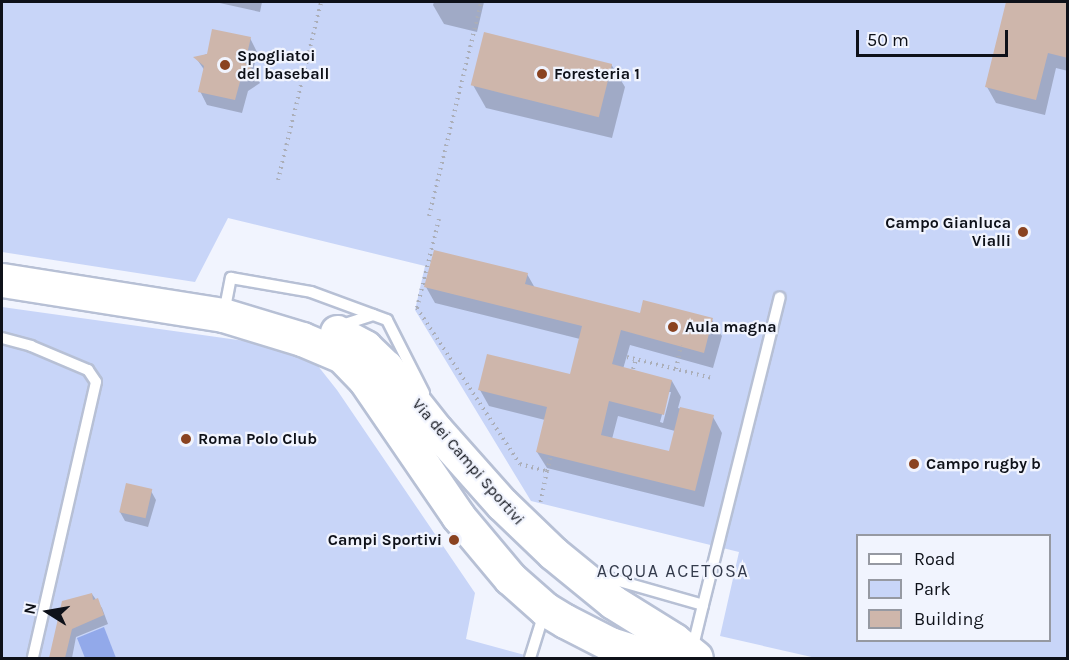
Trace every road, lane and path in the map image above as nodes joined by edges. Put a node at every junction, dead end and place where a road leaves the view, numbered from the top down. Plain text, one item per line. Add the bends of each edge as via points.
1 (321, 2) edge
2 (481, 2) edge
3 (278, 180) dead end
4 (429, 216) dead end
5 (439, 219) dead end
6 (2, 280) edge
7 (780, 297) dead end
8 (223, 315) junction
9 (373, 315) junction
10 (331, 324) junction
11 (2, 338) edge
12 (681, 346) dead end
13 (627, 357) dead end
14 (636, 359) junction
15 (633, 369) dead end
16 (676, 369) junction
17 (712, 378) dead end
18 (446, 442) junction
19 (551, 456) dead end
20 (547, 471) junction
21 (540, 503) dead end
22 (571, 568) junction
23 (534, 599) junction
24 (703, 604) junction
25 (693, 656) edge
26 (33, 658) edge
27 (530, 658) edge
28 (654, 658) edge

1 - 3 path
2 - 4 path
5 - 20 path via 417,308 519,464
6 - 8 main road, Via dei Campi Sportivi
7 - 24 lane
8 - 10 main road, Via dei Campi Sportivi
8 - 10 lane via 231,278 311,292
9 - 10 lane
9 - 10 lane
9 - 18 lane via 387,320 397,335
10 - 18 main road, Via dei Campi Sportivi via 373,354
10 - 23 main road, Via dei Campi Sportivi via 342,357 387,410 476,540
11 - 26 lane via 87,370 96,382
12 - 16 path
13 - 14 path
14 - 15 path
14 - 16 path
16 - 17 path
18 - 22 main road, Via dei Campi Sportivi via 502,504
19 - 20 path
20 - 21 path
22 - 23 main road via 546,567 533,574
22 - 24 lane
22 - 25 main road, Via dei Campi Sportivi
23 - 27 lane
23 - 28 main road, Via dei Campi Sportivi via 595,637
24 - 25 lane

